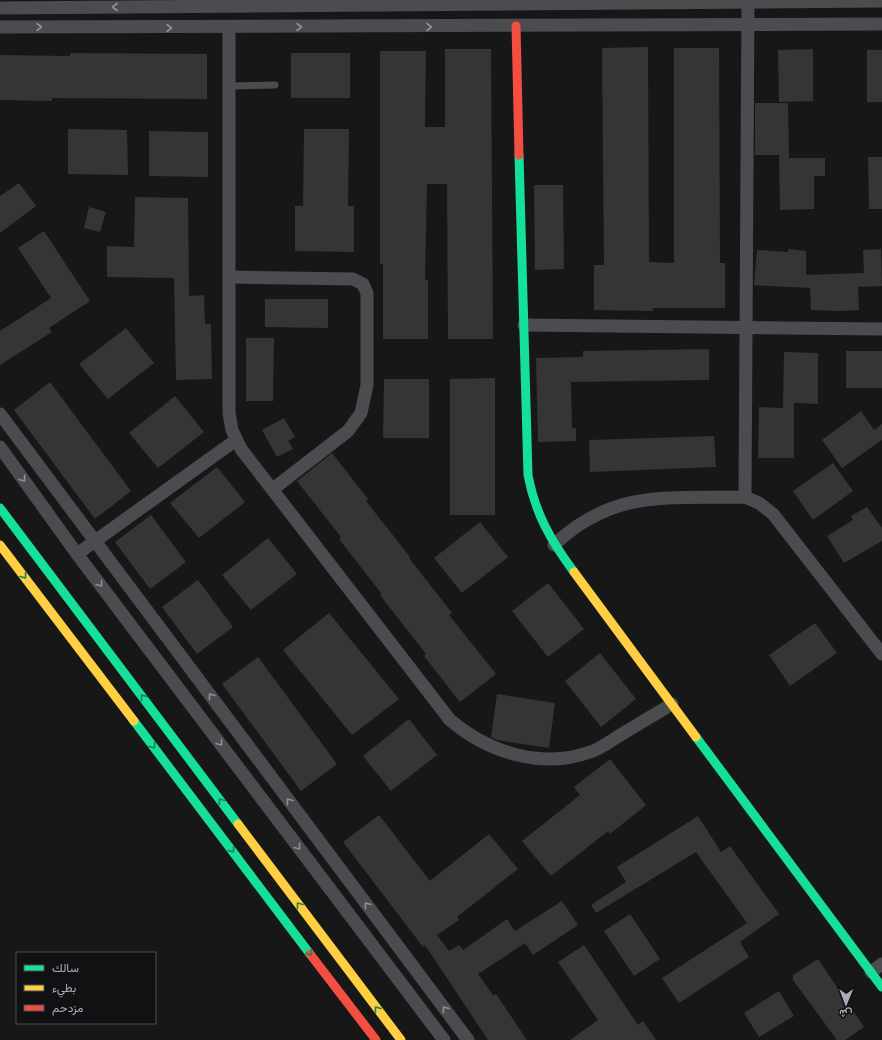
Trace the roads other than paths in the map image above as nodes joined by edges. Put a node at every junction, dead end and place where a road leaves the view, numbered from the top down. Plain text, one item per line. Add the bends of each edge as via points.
1 (722, 1) edge
2 (882, 1) edge
3 (748, 2) junction
4 (293, 3) edge
5 (93, 4) edge
6 (392, 5) junction
7 (0, 8) edge
8 (882, 24) edge
9 (748, 25) junction
10 (516, 26) junction
11 (0, 27) edge
12 (393, 27) junction
13 (229, 28) junction
14 (275, 85) dead end
15 (229, 86) junction
16 (229, 277) junction
17 (524, 325) junction
18 (746, 327) junction
19 (882, 329) edge
20 (0, 414) edge
21 (236, 440) junction
22 (0, 447) edge
23 (273, 489) junction
24 (746, 497) junction
25 (0, 508) edge
26 (95, 542) junction
27 (0, 545) edge
28 (554, 545) junction
29 (78, 554) junction
30 (882, 654) edge
31 (672, 704) junction
32 (882, 964) edge
33 (871, 972) junction
34 (882, 987) edge
35 (376, 1040) edge
36 (401, 1040) edge
37 (444, 1040) edge
38 (468, 1040) edge

1 - 3 street
1 - 6 street
2 - 3 street
3 - 9 street
4 -> 5 street
4 - 6 street
5 - 7 street
6 - 12 street
8 - 9 street
9 - 10 street
9 - 18 street
12 -> 10 street
10 - 17 main road
11 -> 13 street
13 -> 12 street
13 - 15 street
14 - 15 lane
15 - 16 street
16 - 21 street via 228,413
16 - 23 street via 353,279 363,284 366,292 367,385 361,413 348,431
17 - 18 street
17 - 28 main road via 530,489 538,517
18 - 19 street
18 - 24 street
20 - 26 street
21 - 23 street
21 - 26 street
22 -> 29 street
23 - 31 street via 450,720 484,744 510,754 527,757 544,759 577,756 594,751
24 - 28 street via 650,499 621,504 579,524
24 - 30 street via 759,502 773,514
36 -> 25 main road
26 - 29 street
38 -> 26 street
27 -> 35 main road
28 - 31 main road
29 -> 37 street
31 - 33 main road
32 - 33 street
33 - 34 main road

